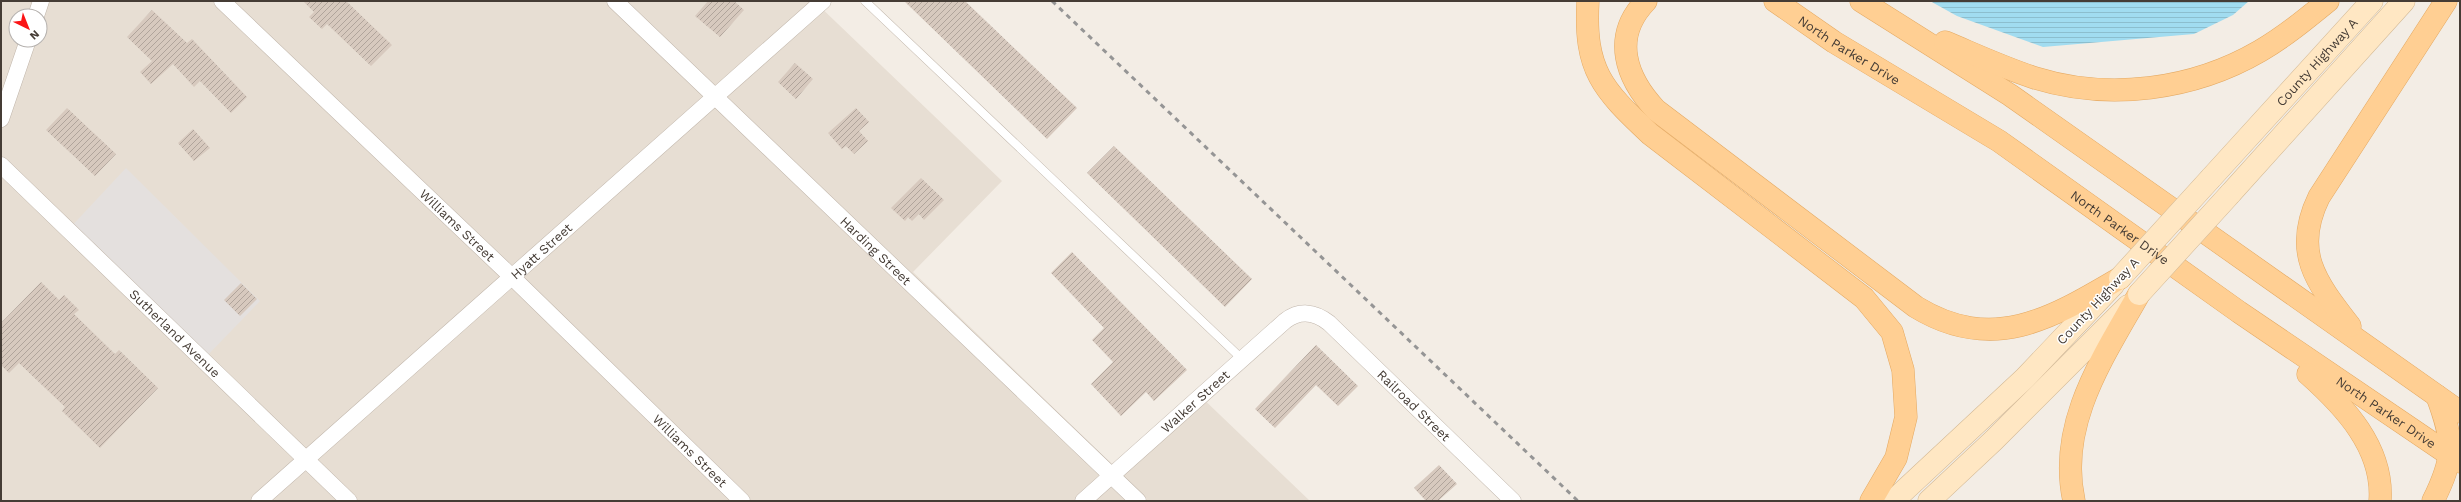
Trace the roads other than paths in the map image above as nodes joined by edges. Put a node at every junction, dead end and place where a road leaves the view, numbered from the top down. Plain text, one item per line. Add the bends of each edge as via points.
1 (222, 1) edge
2 (615, 1) edge
3 (823, 1) edge
4 (865, 1) edge
5 (1588, 1) edge
6 (1646, 1) edge
7 (1758, 1) edge
8 (1774, 1) edge
9 (1861, 1) edge
10 (2328, 1) edge
11 (2372, 1) edge
12 (2404, 1) edge
13 (2446, 1) edge
14 (1891, 20) junction
15 (1834, 42) junction
16 (25, 48) edge
17 (714, 97) junction
18 (1, 119) edge
19 (1, 166) edge
20 (511, 276) junction
21 (2120, 278) junction
22 (2139, 294) junction
23 (2239, 312) junction
24 (1313, 314) joint
25 (2365, 344) junction
26 (1242, 359) junction
27 (2437, 396) junction
28 (2460, 412) edge
29 (305, 459) junction
30 (2455, 459) edge
31 (1112, 476) junction
32 (259, 501) edge
33 (349, 501) edge
34 (742, 501) edge
35 (1083, 501) edge
36 (1138, 501) edge
37 (1513, 501) edge
38 (1871, 501) edge
39 (1893, 501) edge
40 (1929, 501) edge
41 (2074, 501) edge
42 (2380, 501) edge
43 (2433, 501) edge

1 - 20 street, Williams Street
2 - 17 street, Harding Street
3 - 17 street, Hyatt Street
4 - 26 lane
5 - 38 main road via 1590,59 1601,83 1621,107 1650,134 1864,298 1892,332 1903,370 1906,417 1896,458
6 - 21 main road via 1633,20 1626,48 1632,79 1640,94 1662,115 1916,307 1950,324 2000,329 2053,315
7 - 15 main road
8 - 15 main road, North Parker Drive
9 - 14 main road
10 - 14 main road via 2294,29 2232,65 2151,89 2115,91 2035,78
11 - 21 main road, County Highway A, bridge
12 - 22 main road, County Highway A, bridge
13 - 25 main road via 2319,196 2310,217 2306,236 2312,268 2332,303
14 - 25 main road via 2010,94
15 - 23 main road, North Parker Drive via 1999,141
16 - 18 street
17 - 20 street, Hyatt Street
17 - 31 street, Harding Street
19 - 29 street, Sutherland Avenue
20 - 29 street, Hyatt Street
20 - 34 street, Williams Street
21 - 39 main road, County Highway A via 2026,378
22 - 40 main road, County Highway A via 2090,346
22 - 41 main road via 2089,384 2078,410 2070,463
23 - 30 main road, North Parker Drive
23 - 42 main road via 2337,400 2357,424 2378,472
24 - 26 street, Walker Street via 1292,316
24 - 37 street, Railroad Street via 1329,323
25 - 27 main road
26 - 31 street, Walker Street
27 - 28 main road
27 - 30 main road via 2449,429
29 - 32 street, Hyatt Street
29 - 33 street, Sutherland Avenue
30 - 43 main road
31 - 35 street, Walker Street
31 - 36 street, Harding Street

